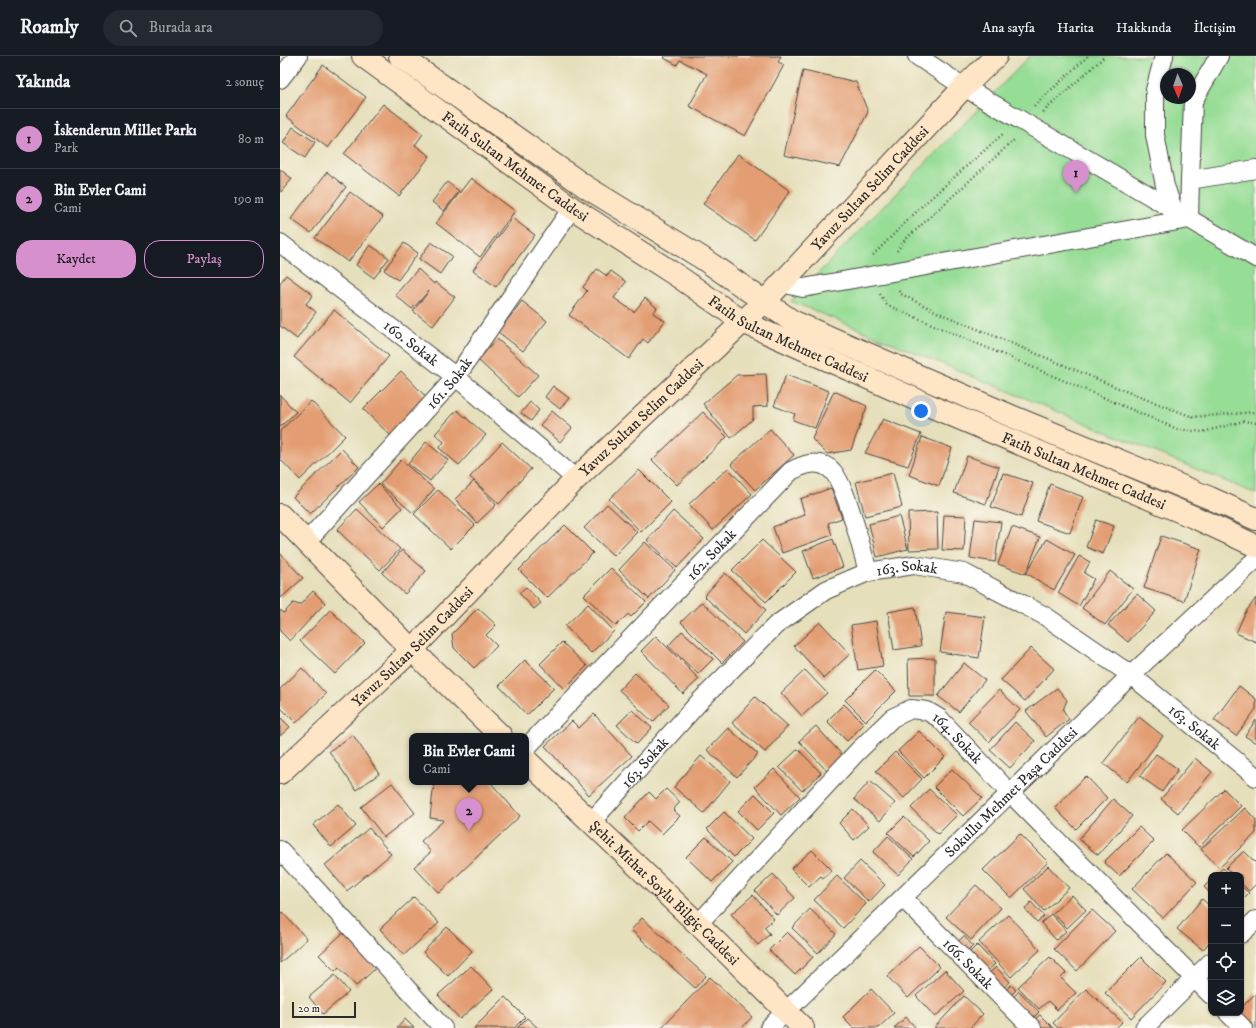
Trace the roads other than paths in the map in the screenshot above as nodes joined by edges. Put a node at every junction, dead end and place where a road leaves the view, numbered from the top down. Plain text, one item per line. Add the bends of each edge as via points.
1 (298, 56) edge
2 (363, 56) edge
3 (400, 56) edge
4 (916, 56) edge
5 (996, 56) edge
6 (1164, 56) edge
7 (1219, 56) edge
8 (280, 79) edge
9 (964, 87) junction
10 (1256, 169) edge
11 (1190, 180) junction
12 (572, 208) junction
13 (1173, 209) junction
14 (1189, 219) junction
15 (280, 243) edge
16 (1256, 258) edge
17 (781, 283) junction
18 (765, 301) junction
19 (743, 322) junction
20 (456, 377) junction
21 (576, 479) junction
22 (280, 515) edge
23 (1256, 520) edge
24 (306, 542) junction
25 (1256, 546) edge
26 (1256, 559) edge
27 (868, 572) junction
28 (412, 650) junction
29 (1131, 674) junction
30 (498, 733) edge
31 (529, 745) edge
32 (529, 763) edge
33 (280, 773) edge
34 (1256, 777) edge
35 (1009, 792) junction
36 (592, 821) junction
37 (280, 850) edge
38 (904, 899) junction
39 (1256, 920) edge
40 (698, 924) junction
41 (1244, 931) edge
42 (1208, 965) edge
43 (1195, 978) junction
44 (1208, 992) edge
45 (786, 1012) junction
46 (1231, 1016) edge
47 (443, 1028) edge
48 (770, 1028) edge
49 (803, 1028) edge
50 (1032, 1028) edge
51 (1144, 1028) edge
52 (1243, 1028) edge

1 - 8 street
2 - 12 street, Fatih Sultan Mehmet Caddesi
3 - 18 street, Fatih Sultan Mehmet Caddesi via 586,187 702,258
4 - 9 street
5 - 9 street, Yavuz Sultan Selim Caddesi
6 - 13 street via 1155,90 1155,135 1165,186
7 - 11 street via 1193,101
9 - 13 street
9 - 17 street, Yavuz Sultan Selim Caddesi
10 - 11 street
11 - 14 street
12 - 19 street, Fatih Sultan Mehmet Caddesi
12 - 20 street, 161. Sokak
13 - 14 street
14 - 16 street
14 - 17 street via 803,288
15 - 20 street, 160. Sokak
17 - 18 street, Yavuz Sultan Selim Caddesi
18 - 19 street, Yavuz Sultan Selim Caddesi
18 - 23 street, Fatih Sultan Mehmet Caddesi via 792,321 1018,420 1210,498
19 - 21 street, Yavuz Sultan Selim Caddesi
19 - 25 street, Fatih Sultan Mehmet Caddesi
20 - 21 street, 160. Sokak
20 - 24 street, 161. Sokak
21 - 28 street, Yavuz Sultan Selim Caddesi
22 - 24 street
24 - 28 street
26 - 29 street, Sokullu Mehmet Paşa Caddesi
27 - 29 street, 163. Sokak via 914,565 964,573 1045,616
27 - 31 street, 162. Sokak via 840,482 830,468 818,464 805,464 786,477
27 - 36 street, 163. Sokak via 826,590 776,625 700,700
28 - 30 street
28 - 33 street, Yavuz Sultan Selim Caddesi
29 - 34 street, 163. Sokak
29 - 35 street, Sokullu Mehmet Paşa Caddesi
32 - 36 street, Şehit Mithat Soylu Bilgiç Caddesi
35 - 38 street, Sokullu Mehmet Paşa Caddesi
35 - 40 street, 164. Sokak via 940,718 927,711 911,709 892,718 857,752
35 - 43 street, 164. Sokak
36 - 40 street, Şehit Mithat Soylu Bilgiç Caddesi
37 - 47 street
38 - 45 street, Sokullu Mehmet Paşa Caddesi
38 - 50 street, 166. Sokak
39 - 41 street
40 - 45 street, Şehit Mithat Soylu Bilgiç Caddesi
42 - 43 street
43 - 44 street, 164. Sokak
43 - 51 street
45 - 48 street, Sokullu Mehmet Paşa Caddesi
45 - 49 street, Şehit Mithat Soylu Bilgiç Caddesi
46 - 52 street

